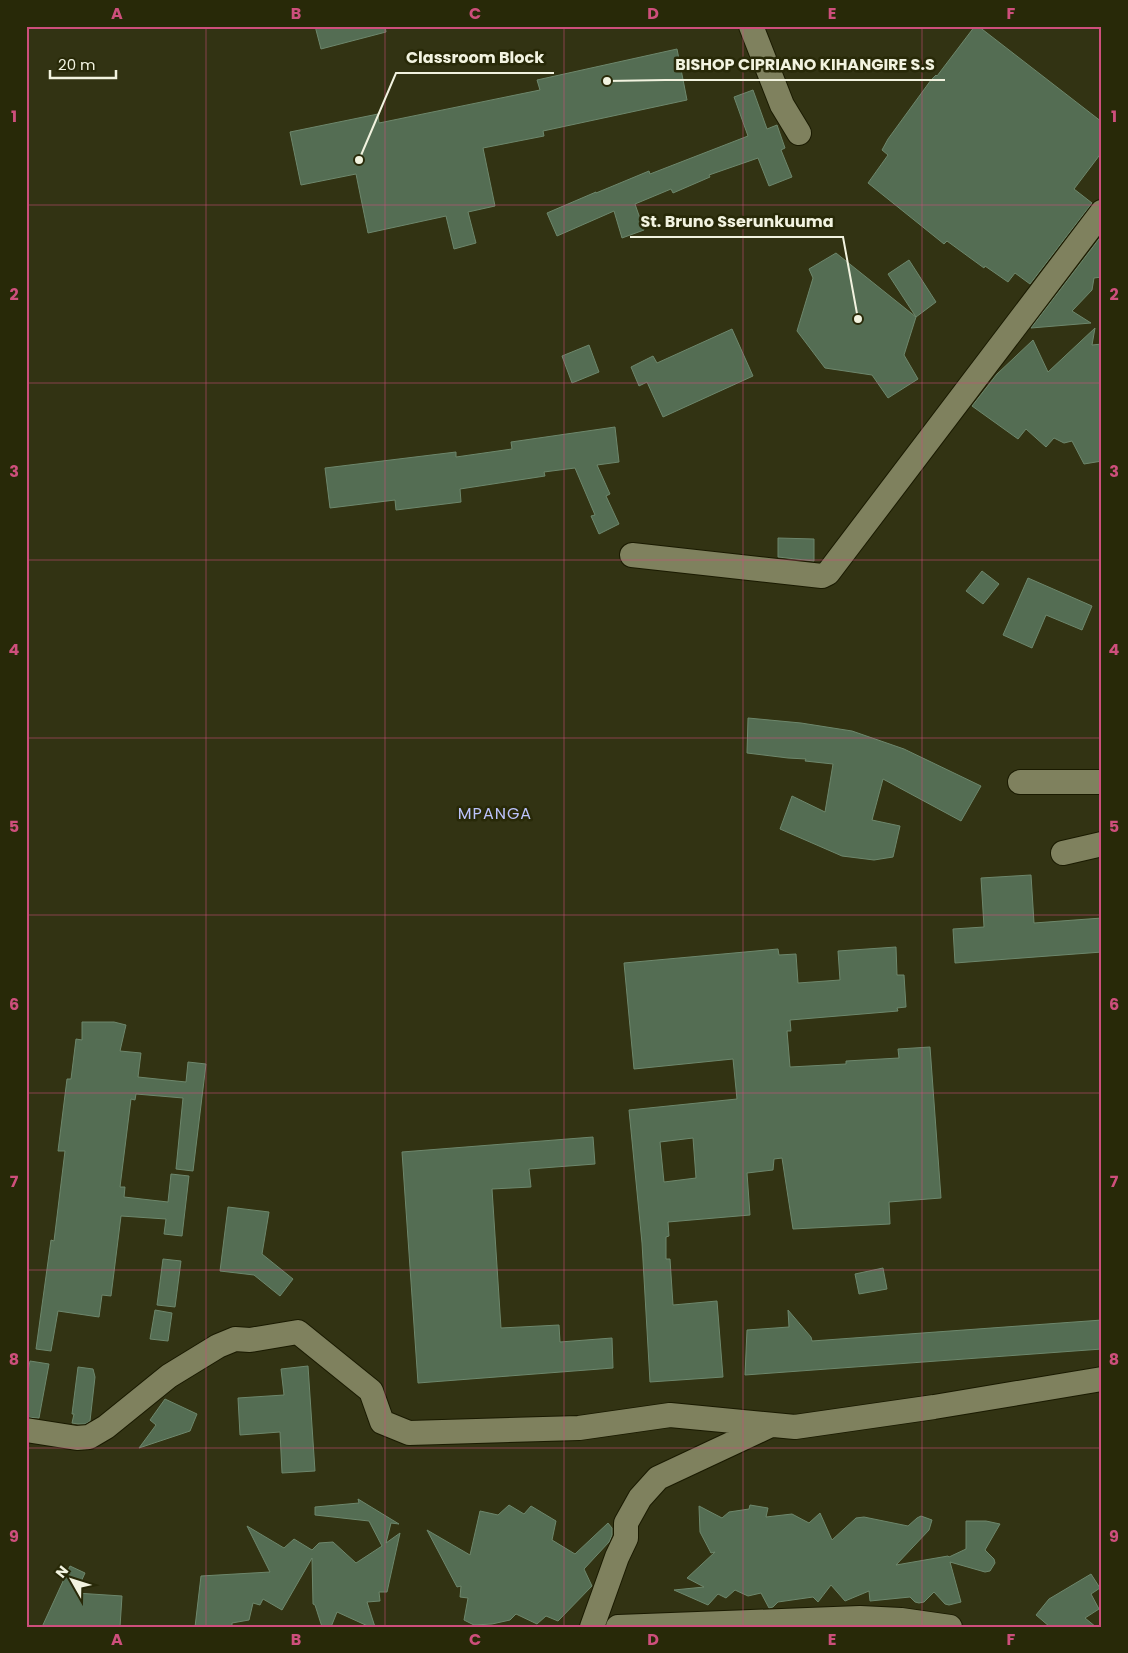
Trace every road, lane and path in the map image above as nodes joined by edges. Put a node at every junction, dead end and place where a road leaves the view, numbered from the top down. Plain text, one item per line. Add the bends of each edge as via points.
1 (751, 26) edge
2 (799, 133) dead end
3 (1102, 212) edge
4 (632, 555) dead end
5 (1020, 782) dead end
6 (1102, 782) edge
7 (1102, 844) edge
8 (1063, 853) dead end
9 (1102, 1379) edge
10 (771, 1425) junction
11 (26, 1430) edge
12 (592, 1627) edge
13 (618, 1627) edge
14 (950, 1627) edge

1 - 2 street via 782,105
3 - 4 street via 828,573 822,576
5 - 6 street
7 - 8 street
9 - 10 street via 795,1427
10 - 11 street via 670,1415 579,1428 408,1433 382,1422 371,1391 298,1332 250,1340 234,1339 218,1346 169,1376 106,1428 89,1437
10 - 12 street via 658,1478 640,1498 626,1523 626,1538
13 - 14 street via 860,1618

